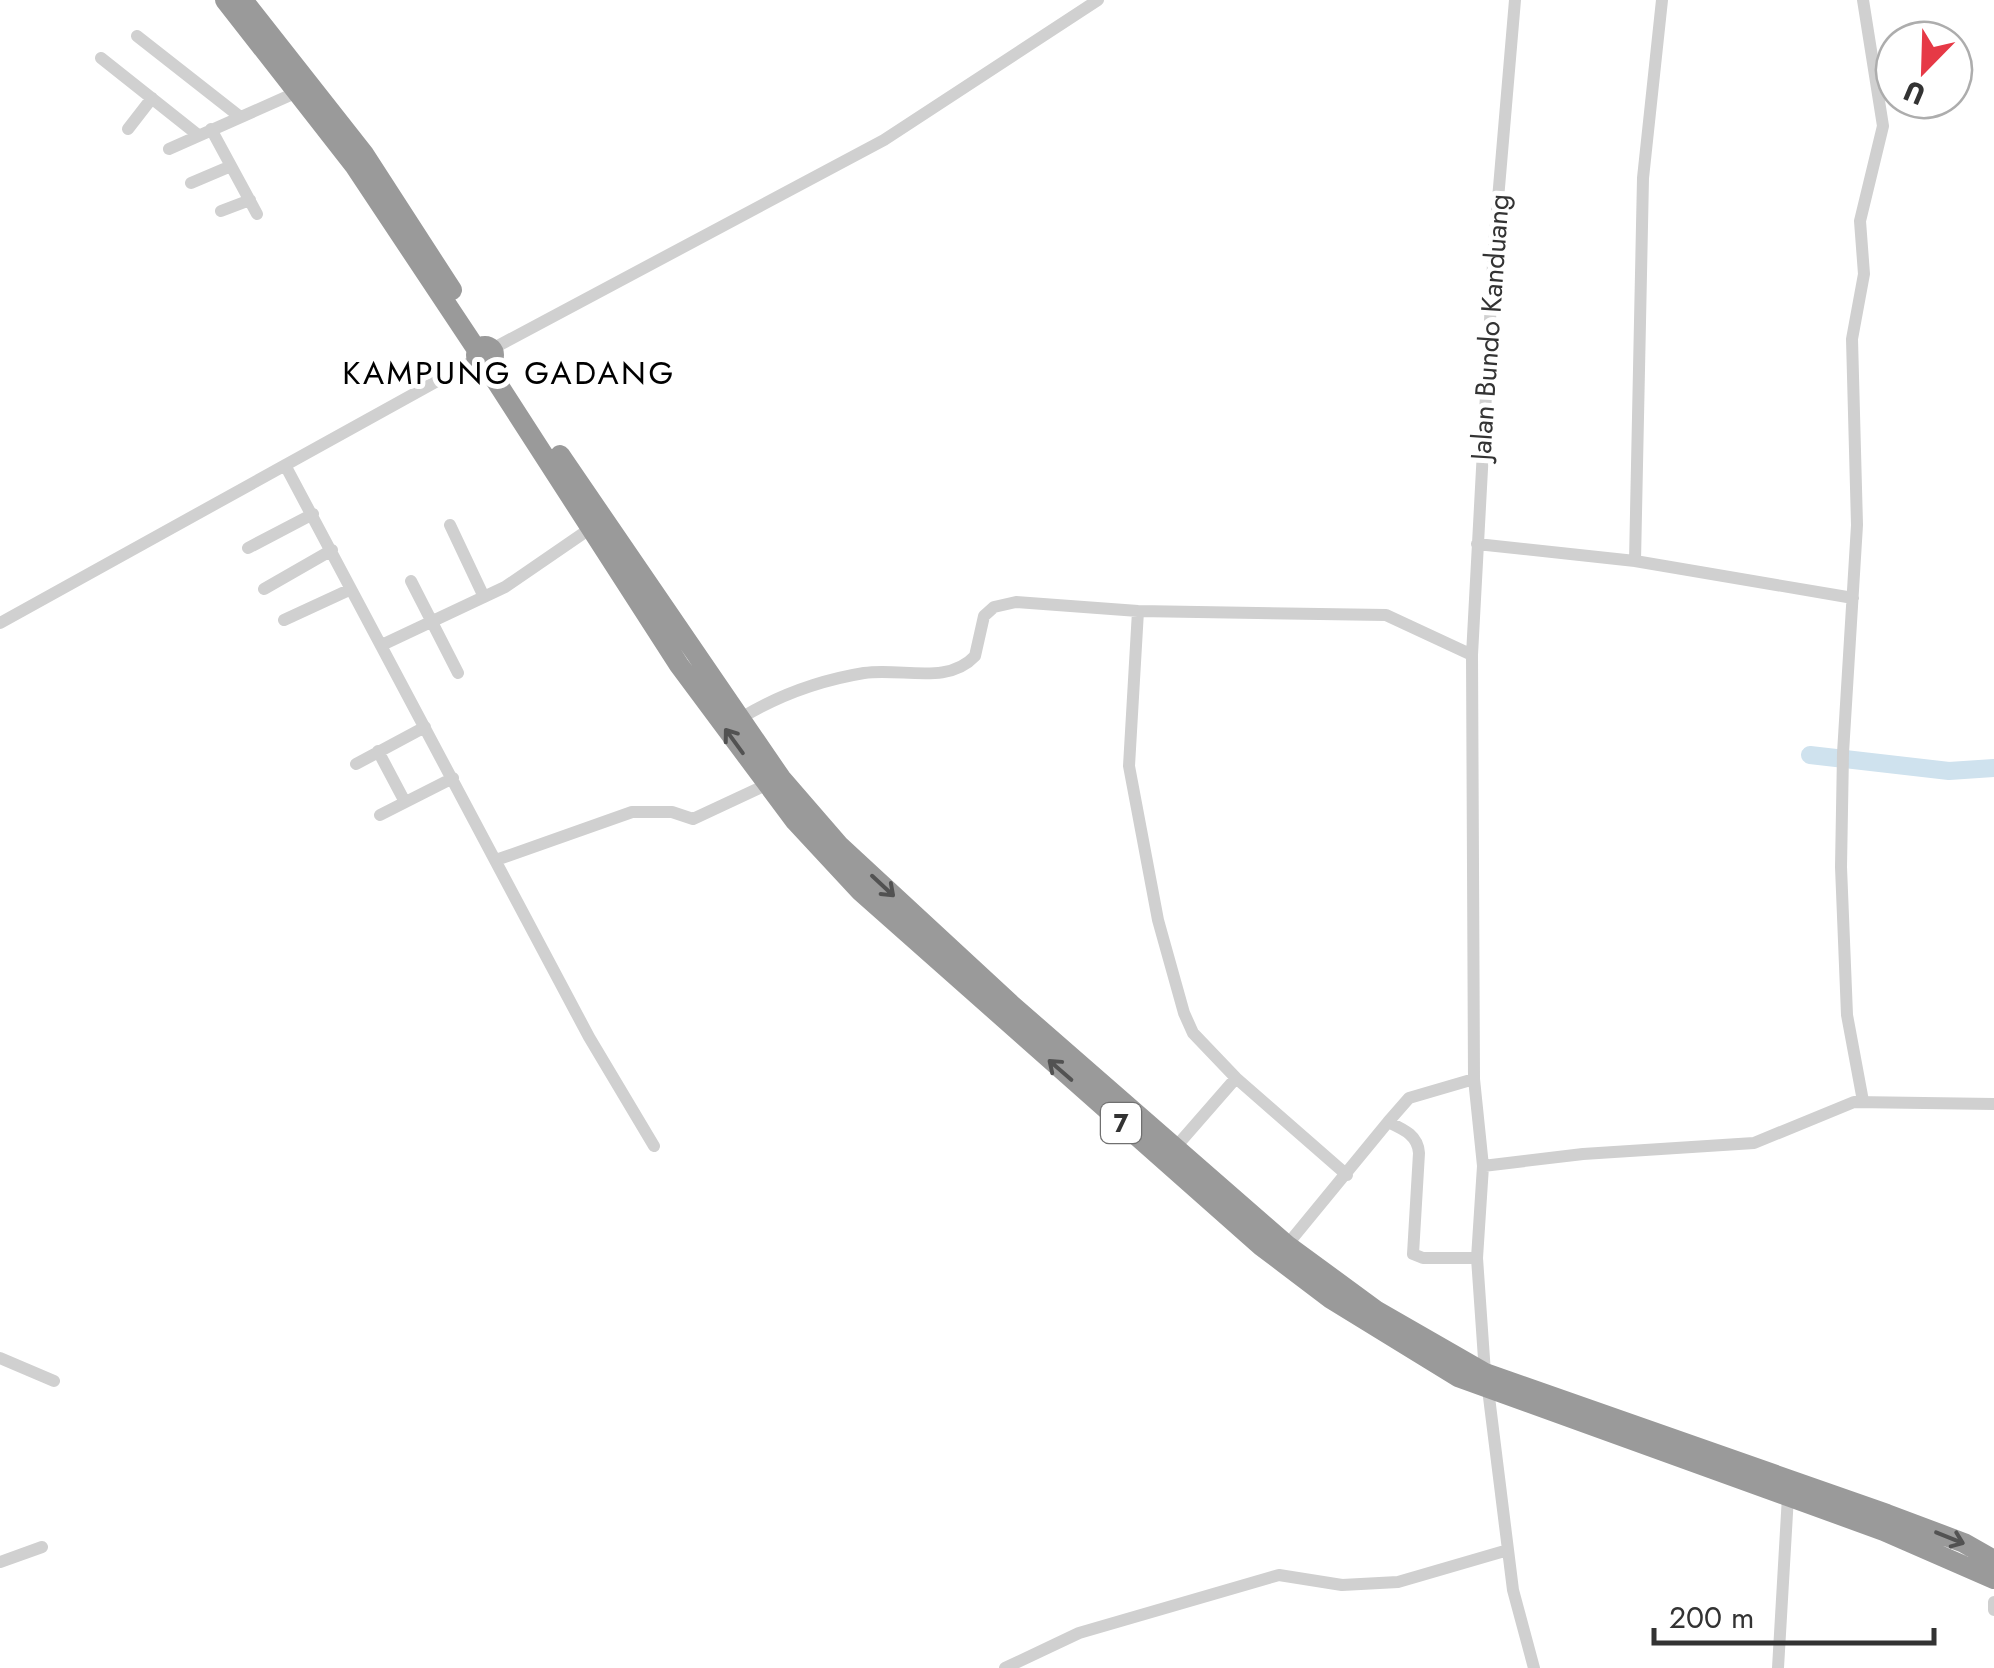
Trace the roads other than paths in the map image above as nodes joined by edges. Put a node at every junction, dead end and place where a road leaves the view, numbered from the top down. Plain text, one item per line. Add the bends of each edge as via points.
1 (225, 0) edge
2 (243, 0) edge
3 (1098, 0) edge
4 (1515, 0) edge
5 (1662, 0) edge
6 (1863, 0) edge
7 (137, 36) dead end
8 (100, 58) dead end
9 (295, 93) junction
10 (152, 98) junction
11 (239, 116) junction
12 (327, 120) junction
13 (128, 128) dead end
14 (205, 132) junction
15 (169, 150) dead end
16 (231, 166) junction
17 (191, 184) dead end
18 (250, 200) junction
19 (221, 211) dead end
20 (257, 214) dead end
21 (485, 354) junction
22 (285, 465) junction
23 (313, 514) junction
24 (450, 525) dead end
25 (591, 528) junction
26 (1477, 544) junction
27 (248, 548) dead end
28 (332, 550) junction
29 (1635, 561) junction
30 (411, 581) dead end
31 (264, 589) dead end
32 (349, 590) junction
33 (484, 597) junction
34 (1853, 598) junction
35 (1138, 611) junction
36 (284, 620) dead end
37 (431, 622) junction
38 (0, 624) edge
39 (384, 644) junction
40 (1472, 655) junction
41 (458, 673) dead end
42 (741, 718) junction
43 (425, 727) junction
44 (378, 751) junction
45 (356, 764) dead end
46 (453, 778) junction
47 (774, 782) junction
48 (406, 802) junction
49 (380, 815) dead end
50 (496, 860) junction
51 (1006, 1012) junction
52 (1236, 1078) junction
53 (1474, 1079) junction
54 (1863, 1101) junction
55 (1994, 1104) edge
56 (1388, 1122) junction
57 (654, 1146) dead end
58 (1174, 1148) junction
59 (1482, 1166) junction
60 (1347, 1175) junction
61 (1287, 1245) junction
62 (1478, 1258) junction
63 (1336, 1293) junction
64 (0, 1358) edge
65 (54, 1381) dead end
66 (1486, 1381) junction
67 (1714, 1461) junction
68 (1788, 1496) junction
69 (42, 1547) dead end
70 (1508, 1550) junction
71 (1994, 1560) edge
72 (0, 1562) edge
73 (1994, 1579) edge
74 (1005, 1668) edge
75 (1534, 1668) edge
76 (1778, 1668) edge

1 - 9 highway
2 - 12 highway
3 - 21 street via 867,150
4 - 26 street, Jalan Bundo Kanduang
5 - 29 street via 1643,178
6 - 34 street via 1883,126 1860,221 1864,274 1852,339 1858,525
7 - 11 street
8 - 10 street
9 - 11 street
9 - 12 highway
10 - 13 street
10 - 14 street
11 - 14 street
12 - 21 highway via 414,228
14 - 15 street
14 - 16 street
16 - 17 street
16 - 18 street
18 - 19 street
18 - 20 street
21 - 22 street
21 - 25 highway, 7
21 - 42 highway, 7
22 - 23 street
22 - 38 street
23 - 27 street
23 - 28 street
24 - 33 street
25 - 33 street
47 -> 25 highway, 7 via 680,665
26 - 29 street
26 - 40 street, Jalan Bundo Kanduang
28 - 31 street
28 - 32 street
29 - 34 street
30 - 37 street
32 - 36 street
32 - 39 street
33 - 37 street
34 - 54 street via 1842,758 1846,1000
35 - 40 street via 1386,615
35 - 42 street via 1000,605 984,616 976,656 961,668 854,675 800,689
35 - 52 street via 1127,750 1158,920 1190,1026
37 - 39 street
37 - 41 street
39 - 43 street
40 - 53 street, Jalan Bundo Kanduang
42 - 47 highway, 7
43 - 44 street
43 - 46 street
44 - 45 street
44 - 48 street
46 - 48 street
46 - 50 street
47 - 50 street via 693,820 672,812 632,812
47 - 51 highway, 7
48 - 49 street
50 - 57 street
51 - 58 highway, 7
63 -> 51 highway, 7 via 1261,1246
52 - 58 street
52 - 60 street
53 - 56 street via 1415,1096
53 - 59 street, Jalan Bundo Kanduang
54 - 55 street
54 - 59 street via 1754,1143
56 - 60 street
56 - 62 street via 1418,1144 1413,1254
58 - 61 highway, 7
59 - 62 street, Jalan Bundo Kanduang
60 - 61 street
61 - 63 highway, 7
62 - 66 street, Jalan Bundo Kanduang
63 - 66 highway, 7
64 - 65 street
66 - 67 highway, 7
66 - 70 street, Jalan Bundo Kanduang
67 - 68 highway, 7
67 -> 71 highway, 7 via 1928,1529
68 - 73 highway, 7
68 - 76 street
69 - 72 street
70 - 74 street via 1398,1582 1342,1585 1278,1575 1079,1633
70 - 75 street, Jalan Bundo Kanduang

